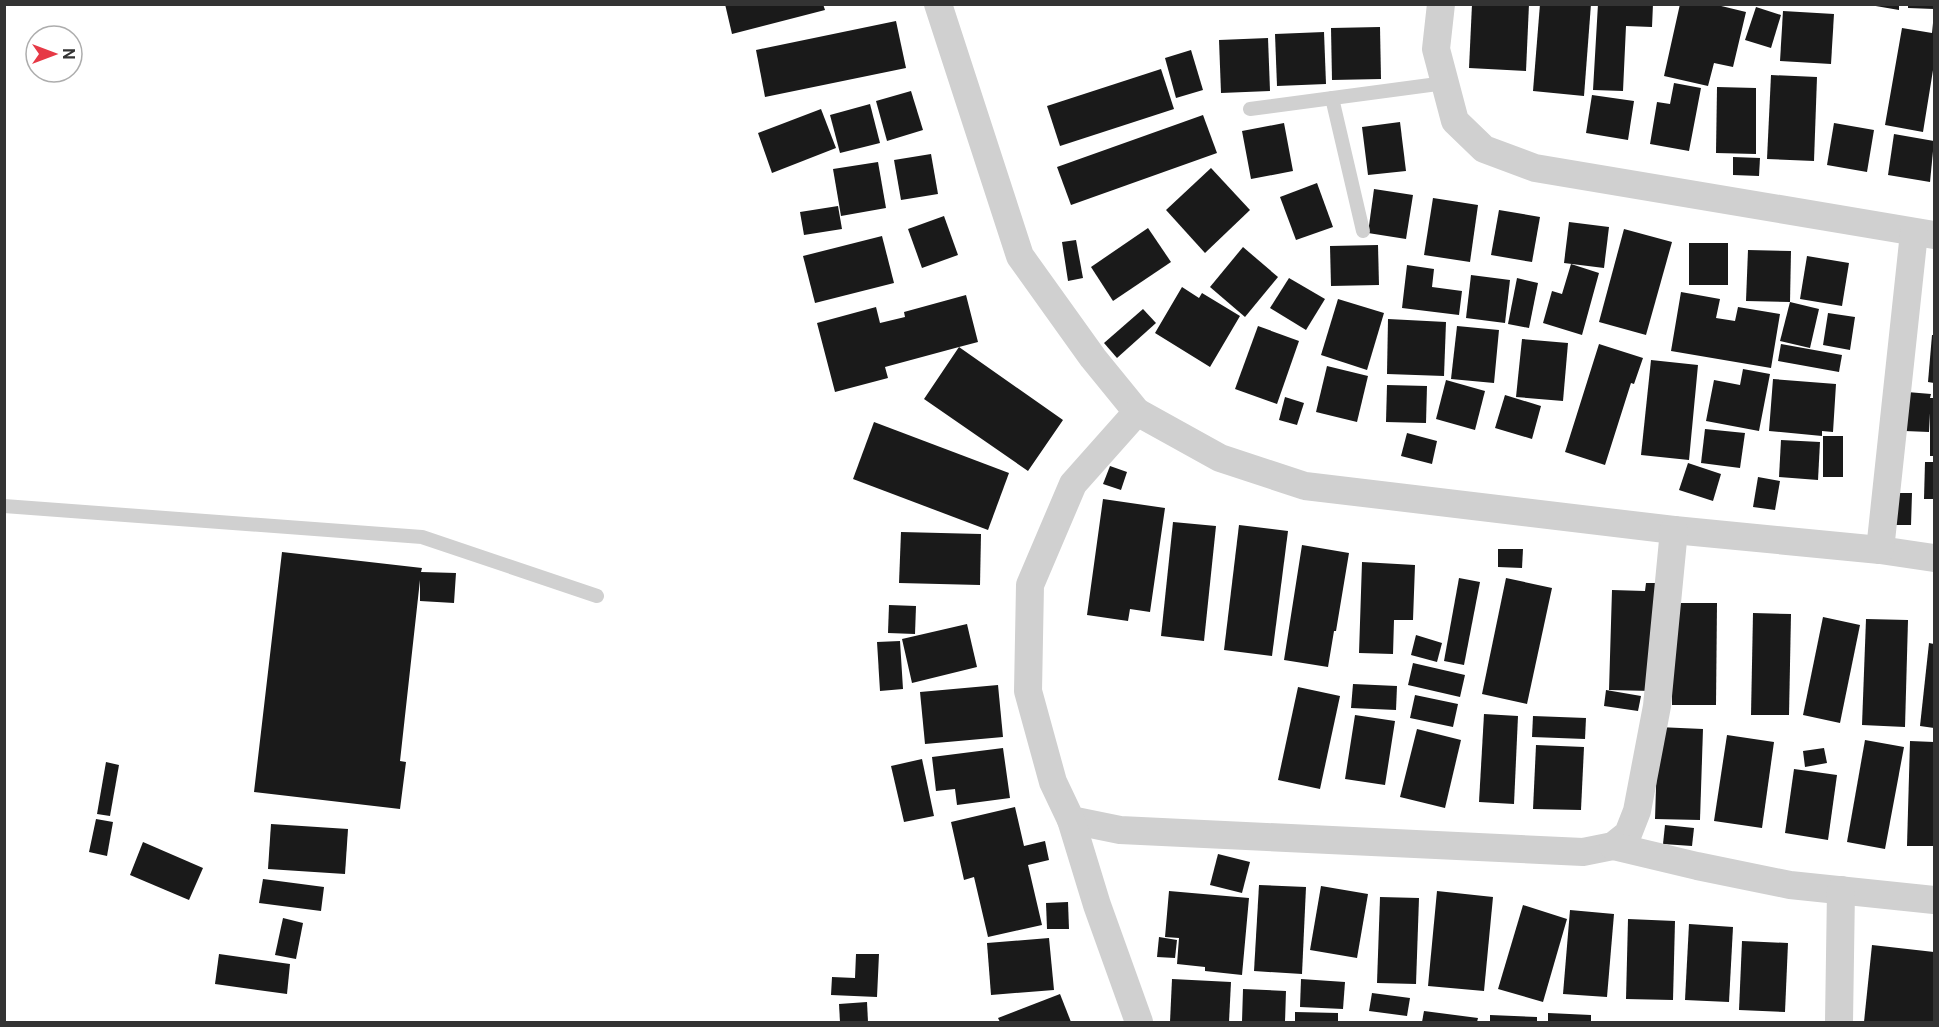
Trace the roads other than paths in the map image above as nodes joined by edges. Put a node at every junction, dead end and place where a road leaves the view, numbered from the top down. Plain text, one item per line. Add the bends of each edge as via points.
1 (938, 4) edge
2 (1441, 4) edge
3 (1445, 83) junction
4 (1332, 98) junction
5 (1250, 109) dead end
6 (1363, 231) dead end
7 (1924, 234) edge
8 (1137, 412) junction
9 (4, 506) edge
10 (1674, 530) junction
11 (1880, 550) junction
12 (1935, 558) edge
13 (597, 596) dead end
14 (1071, 820) junction
15 (1613, 846) junction
16 (1841, 890) junction
17 (1935, 900) edge
18 (1139, 1023) edge
19 (1839, 1023) edge

1 - 8 street via 1020,256
2 - 3 street via 1436,49
3 - 4 lane
3 - 7 street via 1455,122 1484,149 1535,168
4 - 5 lane
4 - 6 lane
7 - 11 street
8 - 10 street via 1220,458 1305,486
8 - 14 street via 1073,484 1030,585 1028,691 1053,782
9 - 13 lane via 422,537
10 - 11 street
10 - 15 street via 1655,718 1637,811 1628,834
11 - 12 street
14 - 15 street via 1120,830 1583,852
14 - 18 street
15 - 16 street via 1790,885
16 - 17 street
16 - 19 street

